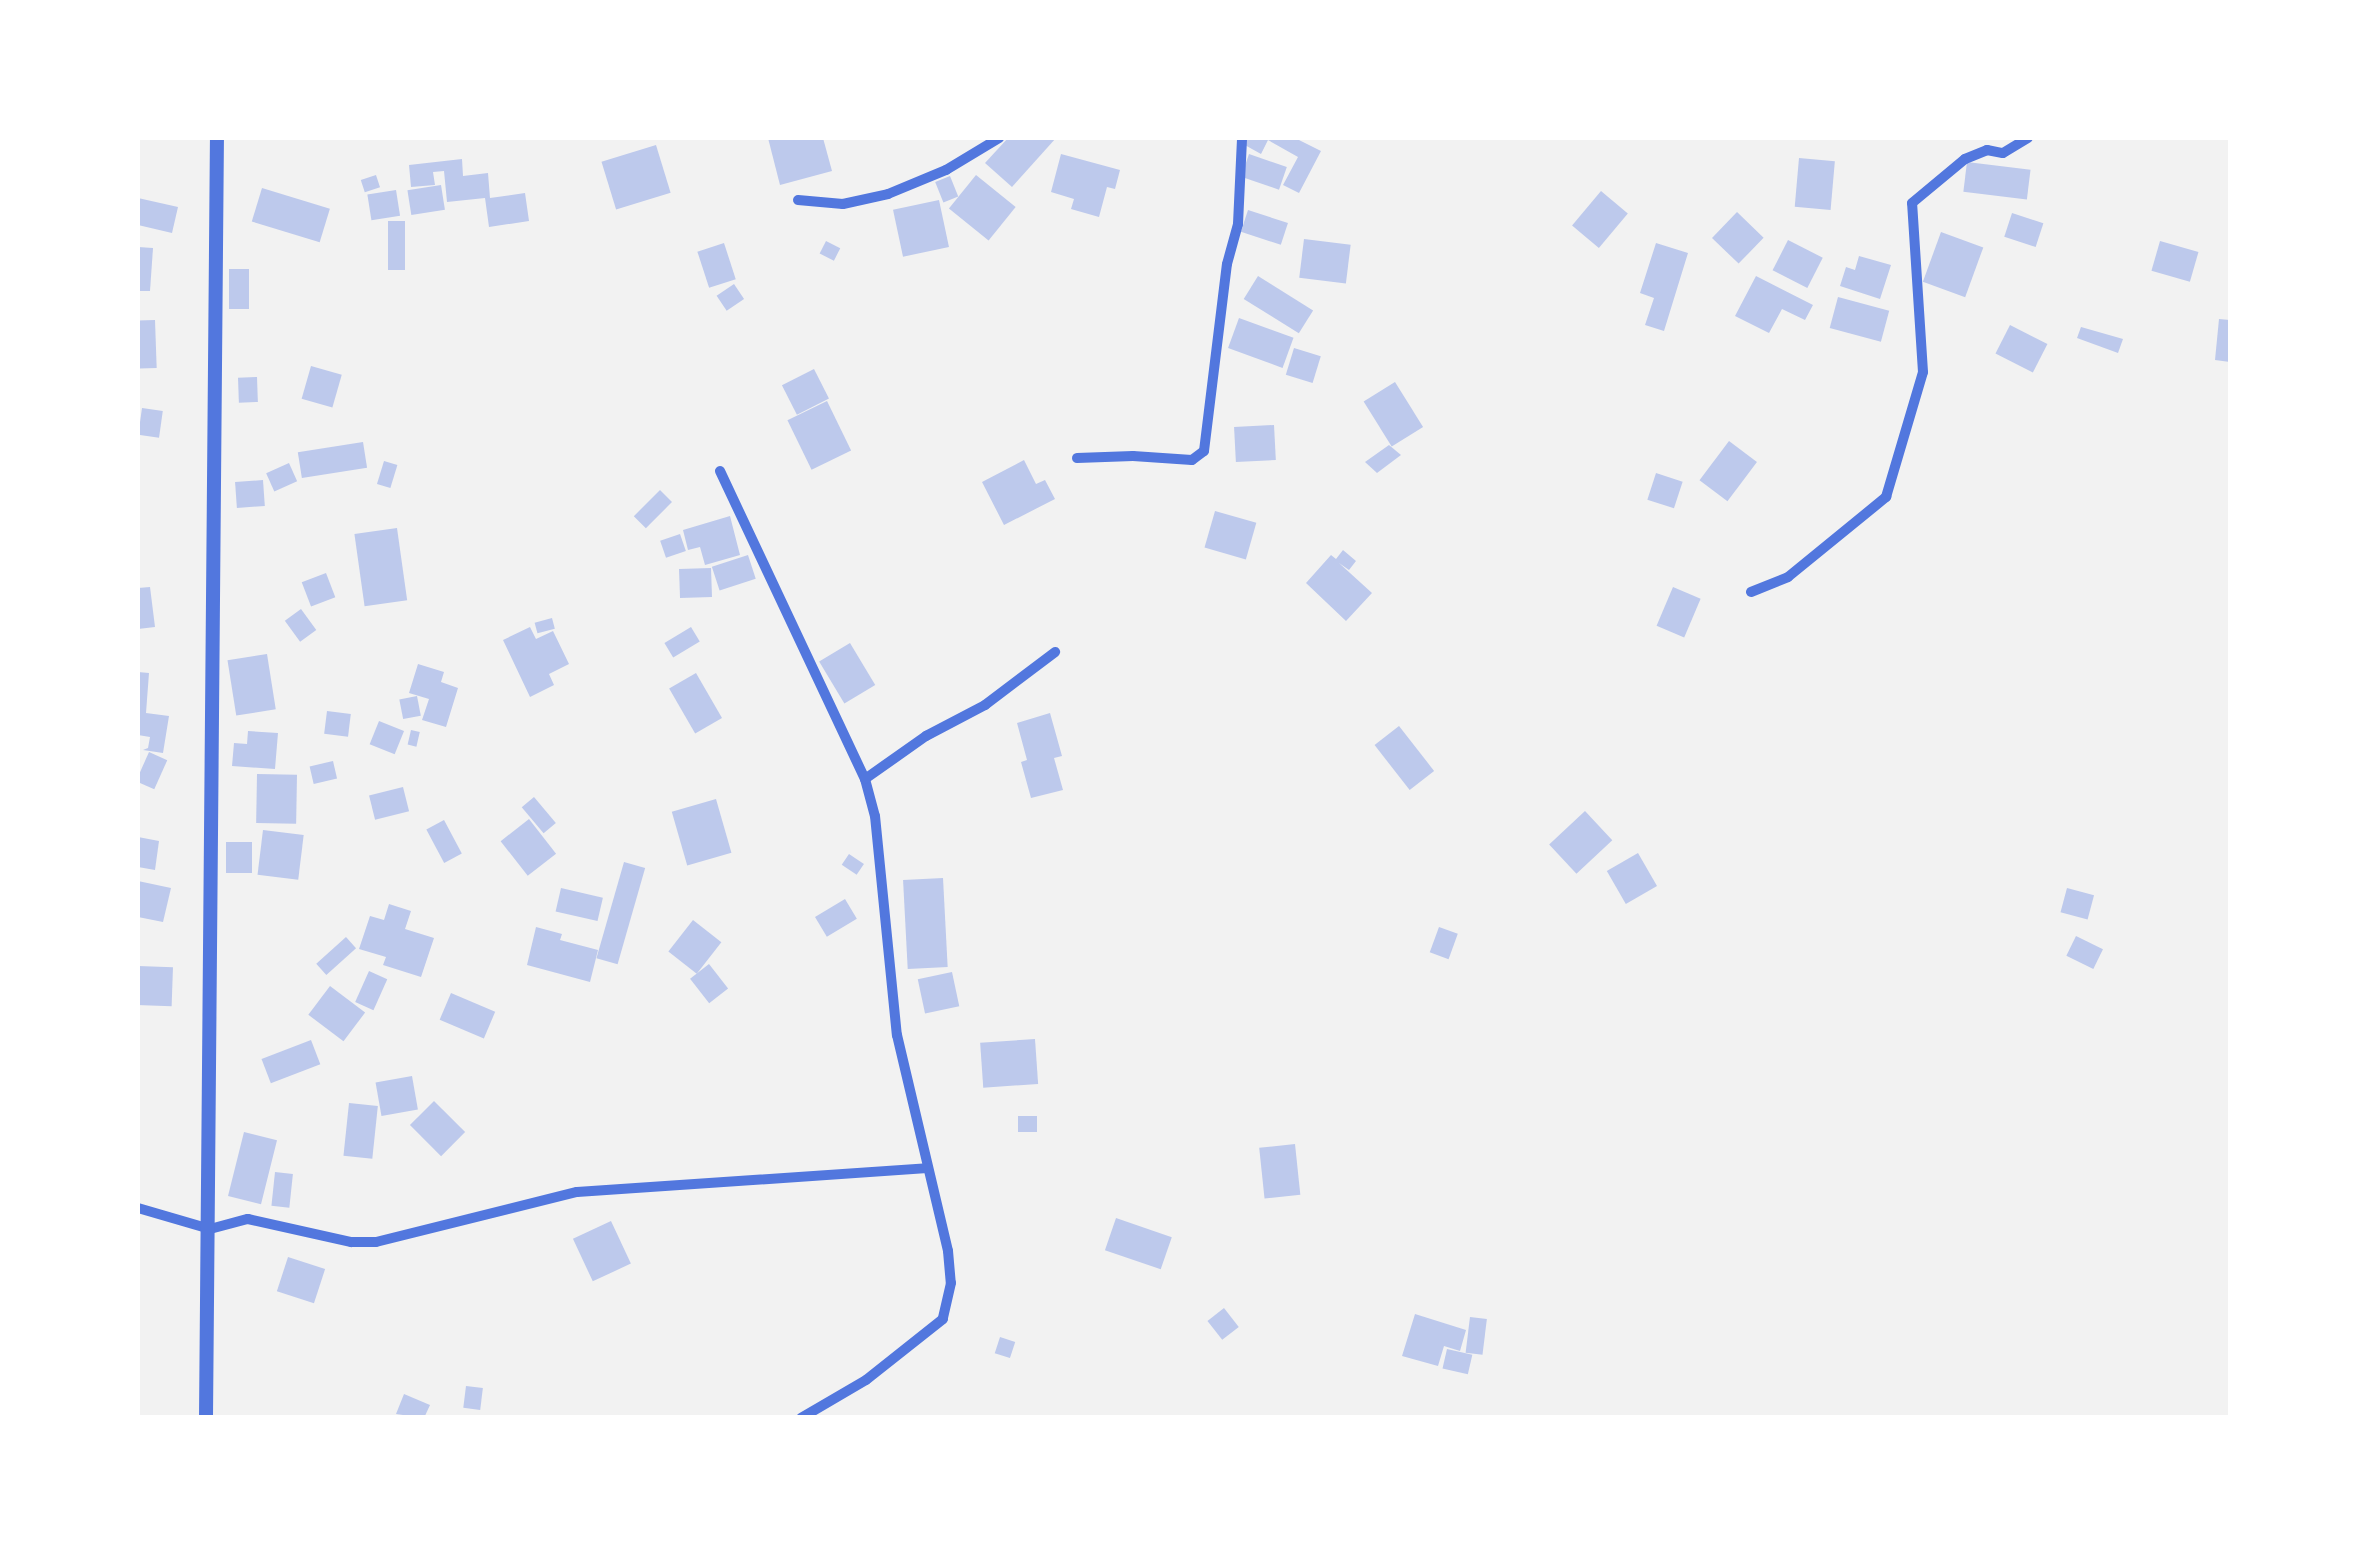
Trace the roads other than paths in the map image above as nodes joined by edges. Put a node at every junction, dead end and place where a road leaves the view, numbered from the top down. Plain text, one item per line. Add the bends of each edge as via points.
1 (217, 138) edge
2 (999, 138) edge
3 (1242, 138) edge
4 (2028, 138) edge
5 (798, 200) dead end
6 (1076, 458) dead end
7 (720, 471) dead end
8 (1751, 592) dead end
9 (1055, 652) dead end
10 (865, 778) junction
11 (927, 1168) junction
12 (138, 1208) edge
13 (210, 1229) junction
14 (206, 1418) edge
15 (801, 1418) edge

1 - 13 street
2 - 5 street via 888,194 843,204
3 - 6 street via 1238,224 1204,451 1192,460
4 - 8 street via 2003,153 1986,150 1965,159 1912,203 1923,372 1886,497 1788,577
7 - 10 street
9 - 10 street
10 - 11 street via 876,816 897,1034
11 - 13 street via 576,1192 376,1242 248,1220
11 - 15 street via 948,1252 951,1283 943,1319 866,1380
12 - 13 street
13 - 14 street

